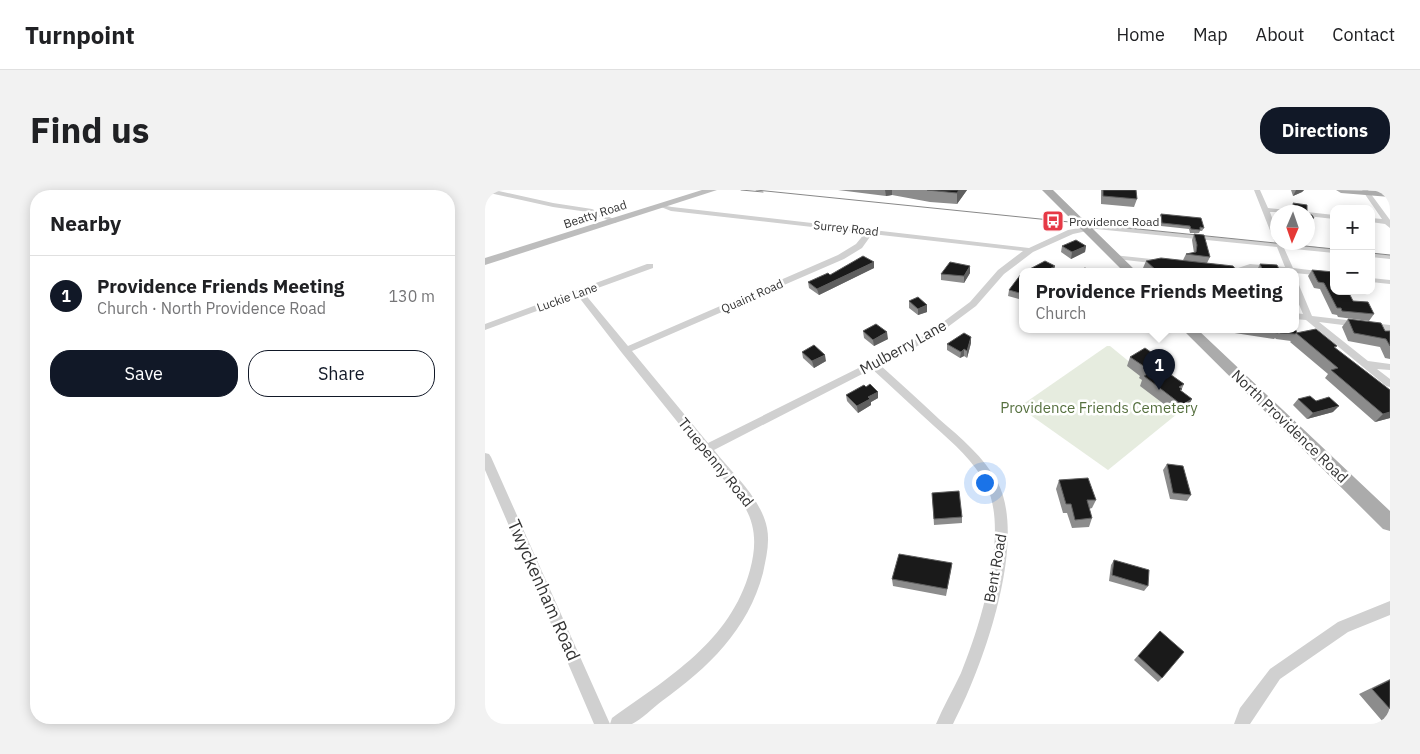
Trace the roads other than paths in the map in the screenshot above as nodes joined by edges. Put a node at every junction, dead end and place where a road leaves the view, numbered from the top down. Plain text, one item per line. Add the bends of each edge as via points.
1 (485, 190) edge
2 (712, 190) edge
3 (1047, 190) edge
4 (1257, 190) edge
5 (1341, 190) edge
6 (1365, 191) edge
7 (493, 192) junction
8 (1390, 194) edge
9 (485, 196) edge
10 (663, 206) junction
11 (1265, 210) junction
12 (1270, 210) edge
13 (1315, 215) edge
14 (1330, 217) edge
15 (615, 221) junction
16 (1375, 221) edge
17 (1270, 223) edge
18 (1389, 223) edge
19 (1085, 225) junction
20 (871, 231) junction
21 (1270, 242) edge
22 (1315, 248) edge
23 (1030, 250) junction
24 (1281, 250) edge
25 (1330, 250) edge
26 (1375, 254) edge
27 (1390, 255) edge
28 (1116, 257) junction
29 (485, 262) edge
30 (1170, 263) edge
31 (650, 266) dead end
32 (1209, 267) edge
33 (1128, 268) edge
34 (1219, 268) edge
35 (1244, 268) edge
36 (1266, 268) edge
37 (1289, 268) edge
38 (1299, 272) edge
39 (1330, 275) edge
40 (1375, 280) edge
41 (1390, 282) edge
42 (579, 293) junction
43 (1299, 294) edge
44 (1299, 317) edge
45 (1309, 318) junction
46 (485, 327) edge
47 (1390, 328) edge
48 (1193, 333) edge
49 (625, 351) junction
50 (1364, 364) junction
51 (874, 365) junction
52 (1390, 367) edge
53 (1390, 384) edge
54 (706, 449) junction
55 (485, 457) edge
56 (1390, 523) edge
57 (1390, 608) edge
58 (603, 724) edge
59 (619, 724) edge
60 (944, 724) edge
61 (1242, 724) edge

1 - 7 street
2 - 10 street, Beatty Road
3 - 19 main road
4 - 11 street
5 - 6 main road
6 - 8 main road
6 - 18 street
7 - 9 street
7 - 15 street via 590,210
10 - 15 street, Beatty Road
10 - 20 street, Surrey Road
11 - 12 street
11 - 17 street
13 - 14 street
15 - 29 street, Beatty Road
16 - 18 street
19 - 21 street
19 - 23 street, Mulberry Lane
19 - 28 main road
20 - 23 street, Surrey Road
20 - 49 street, Quaint Road via 859,246 841,257
22 - 25 street
23 - 51 street, Mulberry Lane via 1001,272 973,304 930,336
24 - 37 street
26 - 27 street
28 - 30 street
28 - 33 main road
31 - 42 street, Luckie Lane
32 - 34 street
35 - 36 street
38 - 39 street
40 - 41 street
42 - 46 street, Luckie Lane
42 - 49 street, Truepenny Road
43 - 45 street
44 - 45 street
45 - 47 street
45 - 50 street
48 - 56 main road, North Providence Road
49 - 54 street, Truepenny Road
50 - 52 street
50 - 53 street
51 - 54 street, Mulberry Lane
51 - 60 street, Bent Road via 972,456 993,486 1001,509 999,560 983,631 963,687
54 - 59 street, Truepenny Road via 759,519 761,548 754,584 738,620 709,653
55 - 58 street, Twyckenham Road
57 - 61 street via 1343,627 1275,674

